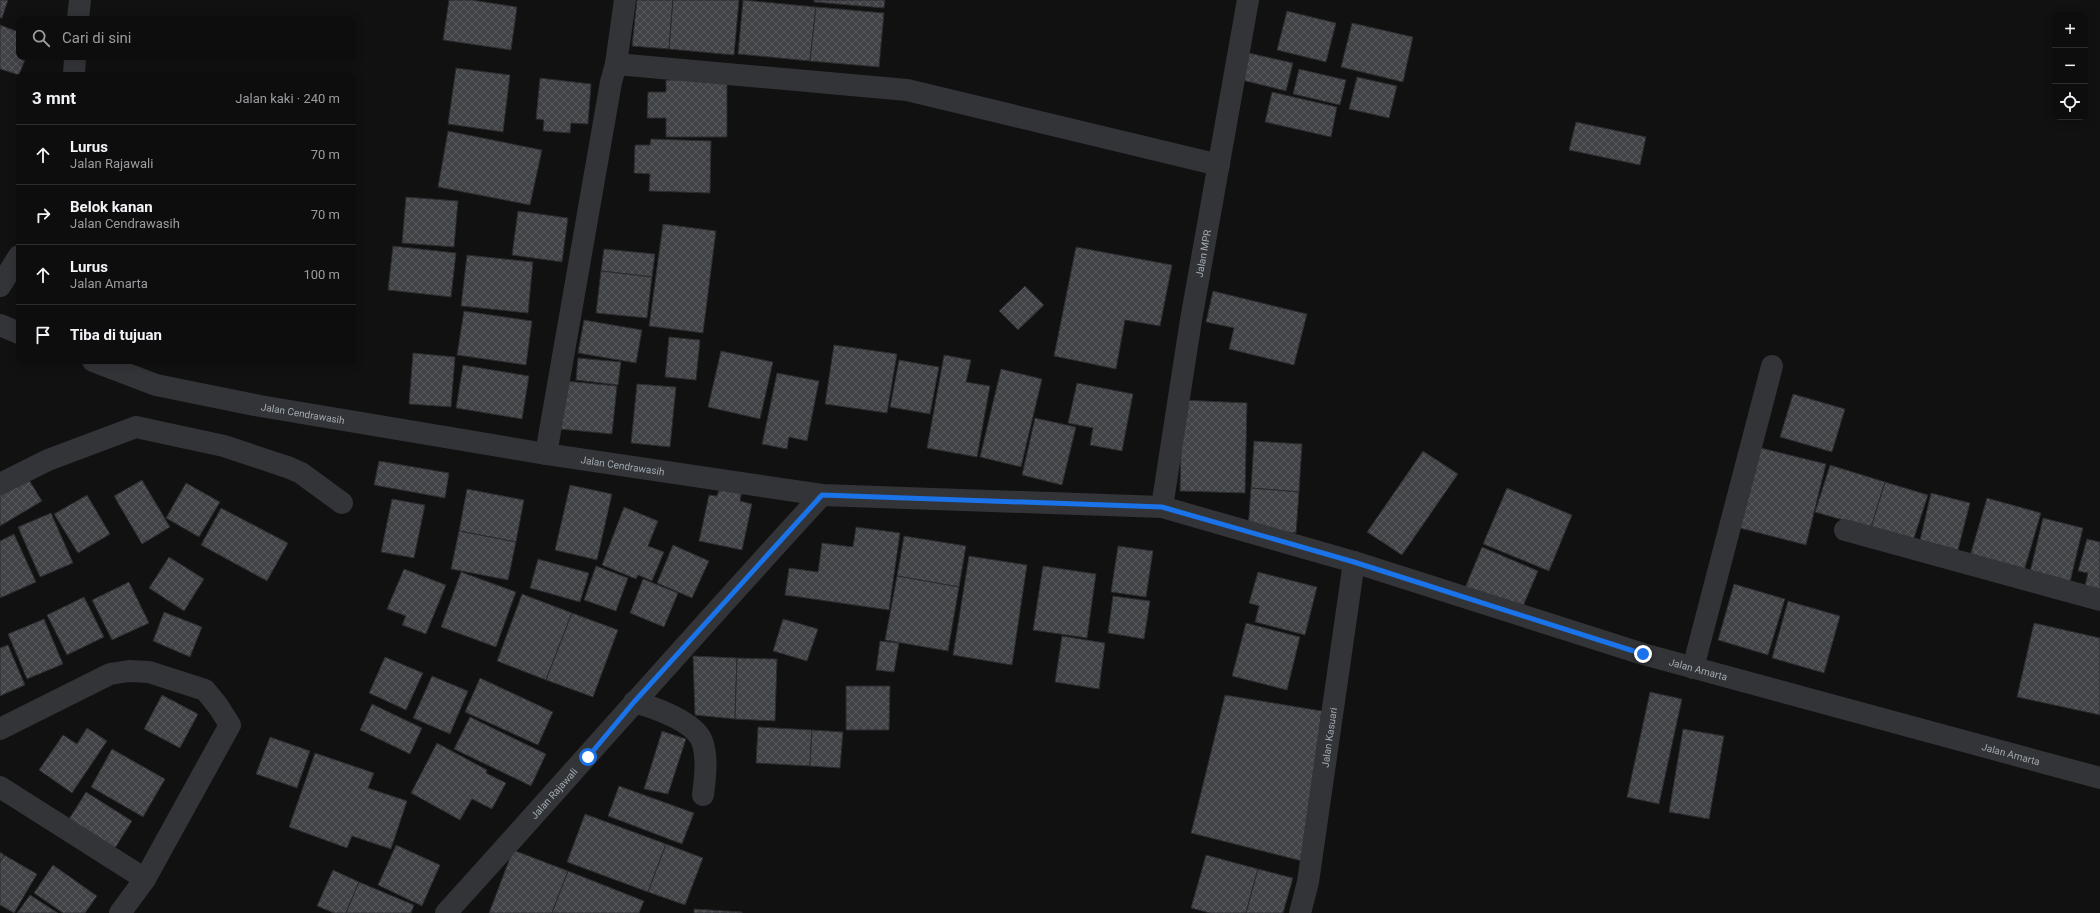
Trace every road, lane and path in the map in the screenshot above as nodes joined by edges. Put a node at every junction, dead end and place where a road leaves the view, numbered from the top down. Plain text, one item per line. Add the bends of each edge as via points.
1 (80, 0) edge
2 (625, 0) edge
3 (1248, 0) edge
4 (78, 16) edge
5 (75, 60) edge
6 (616, 64) junction
7 (74, 72) edge
8 (1219, 165) junction
9 (16, 261) edge
10 (0, 286) edge
11 (0, 325) edge
12 (16, 332) edge
13 (101, 364) edge
14 (1772, 366) dead end
15 (546, 454) junction
16 (0, 484) edge
17 (822, 495) junction
18 (342, 503) dead end
19 (1162, 507) junction
20 (1845, 530) dead end
21 (1354, 562) junction
22 (2100, 600) edge
23 (1693, 668) junction
24 (634, 702) junction
25 (0, 730) edge
26 (2100, 778) edge
27 (0, 787) edge
28 (703, 795) dead end
29 (145, 879) junction
30 (120, 913) edge
31 (446, 913) edge
32 (1300, 913) edge

1 - 4 street
2 - 6 street
3 - 8 street, Jalan MPR
5 - 7 street
6 - 8 street via 907,90
6 - 15 street
8 - 19 street, Jalan MPR
9 - 10 street
11 - 12 street
13 - 15 street, Jalan Cendrawasih via 156,385 178,390 342,422
14 - 23 street
15 - 17 street, Jalan Cendrawasih
16 - 18 street via 48,460 136,427 224,446 290,468
17 - 19 street, Jalan Cendrawasih
17 - 24 street, Jalan Rajawali
19 - 21 street, Jalan Amarta
20 - 22 street
21 - 23 street, Jalan Amarta
21 - 32 street, Jalan Kasuari via 1308,882
23 - 26 street, Jalan Amarta
24 - 28 street via 660,710 695,730 701,739 706,762
24 - 31 street, Jalan Rajawali via 588,757
25 - 29 street via 110,674 129,671 149,672 205,690 230,725
27 - 29 street
29 - 30 street

